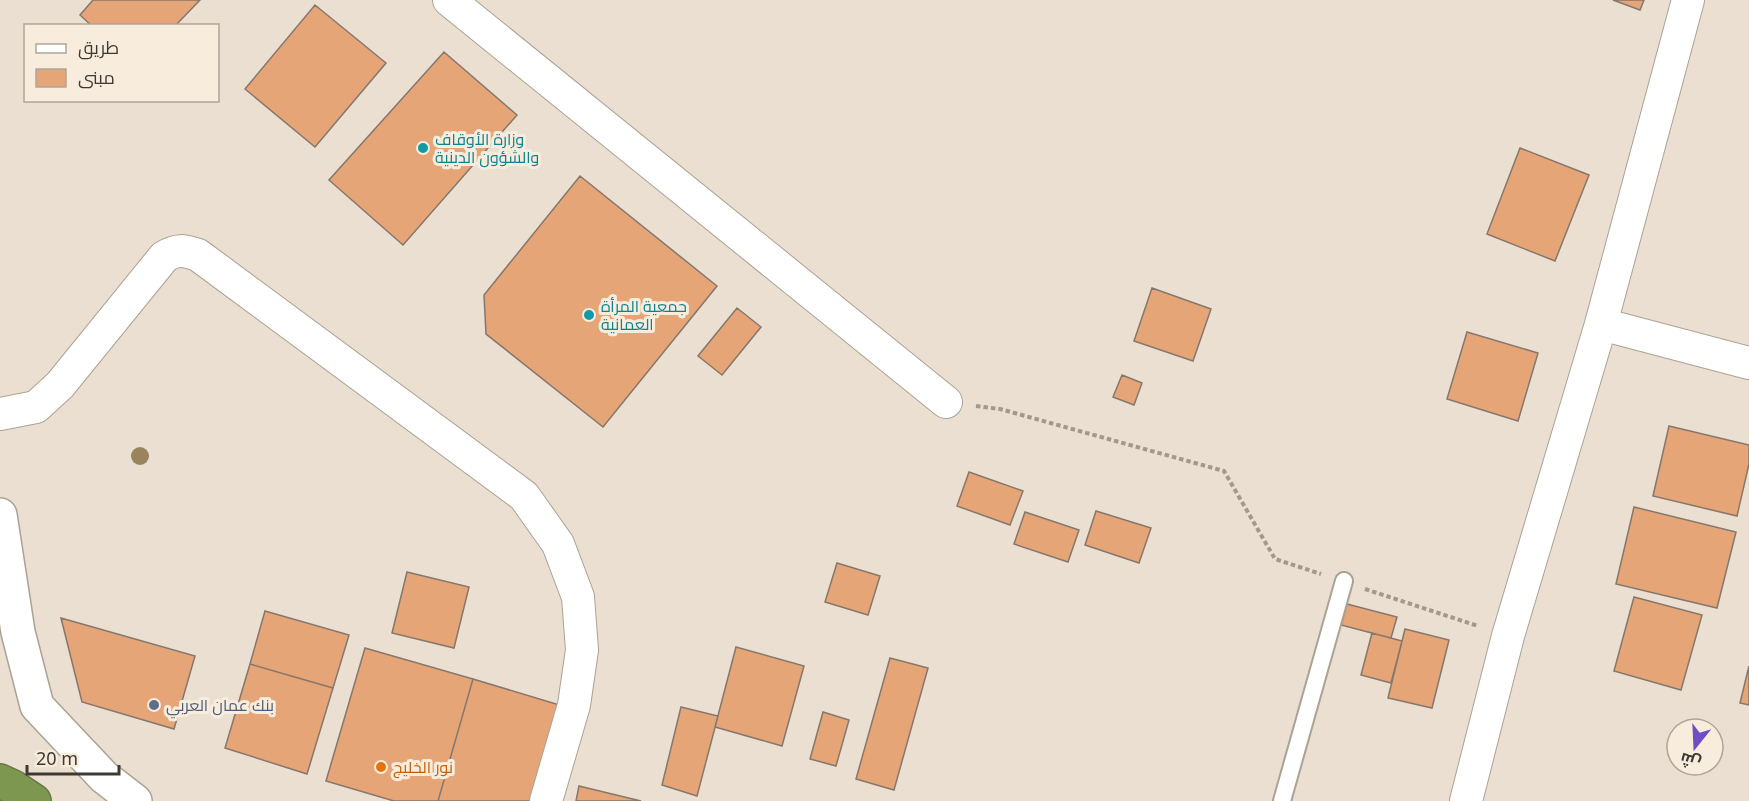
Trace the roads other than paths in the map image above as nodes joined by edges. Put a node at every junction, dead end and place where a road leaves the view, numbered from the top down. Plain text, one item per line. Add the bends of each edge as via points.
1 (449, 0) edge
2 (1688, 0) edge
3 (1601, 324) junction
4 (1749, 363) edge
5 (946, 402) road end
6 (0, 414) edge
7 (0, 515) edge
8 (1344, 581) road end
9 (135, 801) edge
10 (546, 801) edge
11 (1282, 801) edge
12 (1466, 801) edge

1 - 5 street
2 - 3 street
3 - 4 street
3 - 12 street via 1508,636
6 - 10 street via 36,407 60,385 164,257 185,251 198,255 524,495 558,544 578,597 582,650 573,705
7 - 9 street via 18,632 37,706 104,777
8 - 11 lane

